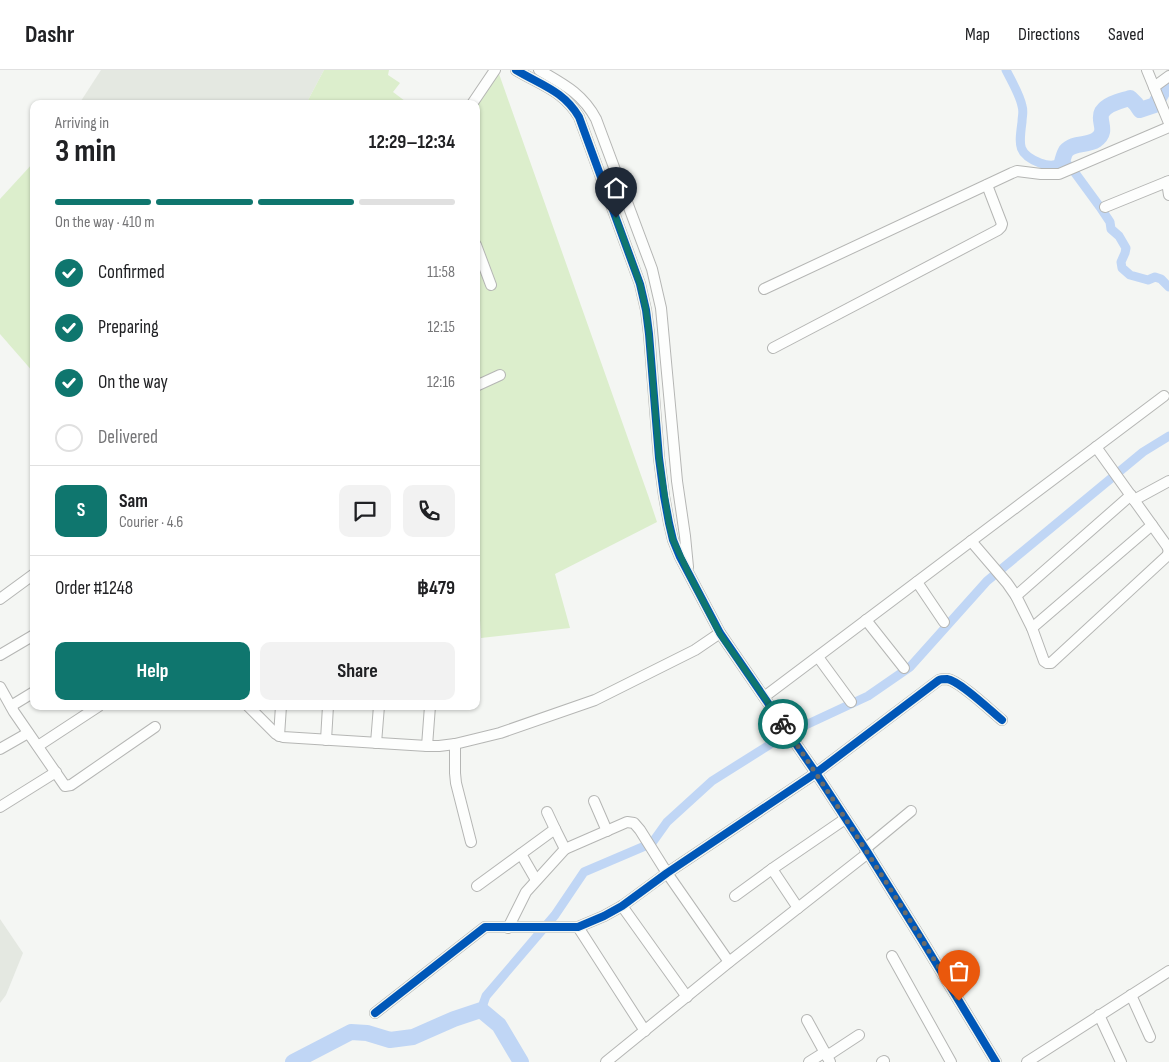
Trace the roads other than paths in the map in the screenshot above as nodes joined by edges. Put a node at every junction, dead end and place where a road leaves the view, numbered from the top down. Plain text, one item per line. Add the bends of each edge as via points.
1 (495, 70) edge
2 (516, 70) edge
3 (539, 70) edge
4 (1147, 70) edge
5 (1169, 76) edge
6 (1154, 87) junction
7 (475, 100) edge
8 (1169, 123) edge
9 (1169, 128) edge
10 (1168, 182) edge
11 (986, 185) junction
12 (1169, 195) edge
13 (1105, 207) dead end
14 (480, 256) edge
15 (491, 285) dead end
16 (764, 290) dead end
17 (774, 348) dead end
18 (500, 375) dead end
19 (480, 384) edge
20 (1164, 396) dead end
21 (1096, 447) junction
22 (1169, 481) edge
23 (1133, 498) junction
24 (1152, 525) junction
25 (971, 541) junction
26 (1168, 548) edge
27 (689, 574) junction
28 (30, 577) edge
29 (916, 582) junction
30 (1016, 596) junction
31 (0, 599) edge
32 (866, 620) junction
33 (944, 622) dead end
34 (1032, 628) junction
35 (720, 634) junction
36 (30, 637) edge
37 (0, 656) edge
38 (818, 656) junction
39 (904, 668) dead end
40 (0, 687) edge
41 (30, 694) edge
42 (764, 697) junction
43 (851, 702) dead end
44 (11, 706) junction
45 (94, 710) edge
46 (252, 710) edge
47 (281, 710) edge
48 (328, 710) edge
49 (379, 710) edge
50 (430, 710) edge
51 (1002, 720) dead end
52 (155, 727) dead end
53 (28, 732) junction
54 (279, 736) junction
55 (326, 740) junction
56 (376, 743) junction
57 (456, 744) junction
58 (38, 746) junction
59 (427, 746) junction
60 (0, 749) edge
61 (56, 772) junction
62 (816, 773) junction
63 (594, 801) dead end
64 (0, 807) edge
65 (911, 811) dead end
66 (547, 812) dead end
67 (846, 819) junction
68 (554, 829) junction
69 (606, 831) junction
70 (471, 842) dead end
71 (565, 849) junction
72 (866, 851) junction
73 (520, 854) junction
74 (772, 869) junction
75 (667, 873) junction
76 (536, 880) junction
77 (477, 886) dead end
78 (735, 896) dead end
79 (622, 906) junction
80 (798, 908) junction
81 (578, 927) junction
82 (508, 928) junction
83 (892, 956) dead end
84 (729, 962) junction
85 (1169, 972) edge
86 (1131, 994) junction
87 (687, 997) junction
88 (375, 1013) dead end
89 (1099, 1015) junction
90 (807, 1020) dead end
91 (645, 1030) junction
92 (860, 1034) dead end
93 (1150, 1037) dead end
94 (827, 1057) edge
95 (1039, 1058) edge
96 (606, 1062) edge
97 (809, 1062) edge
98 (952, 1062) edge
99 (996, 1062) edge
100 (1027, 1062) edge
101 (1121, 1062) edge

1 - 7 street
2 - 27 street via 558,94 574,108 640,284 649,334 665,505 673,540
3 - 27 street via 580,96 591,111 657,289
4 - 6 street
5 - 6 street
6 - 8 street
9 - 11 street via 1059,174 1017,171
10 - 12 street
10 - 13 street
11 - 16 street
11 - 17 street via 1002,224 998,230
14 - 15 street
18 - 19 street
20 - 21 street
21 - 23 street
21 - 25 street
22 - 23 street
23 - 24 street
23 - 30 street
24 - 26 street
24 - 34 street
25 - 29 street
25 - 30 street
26 - 34 street via 1167,556 1051,663 1044,661
27 - 35 street
28 - 31 street
29 - 32 street
29 - 33 street
30 - 34 street
32 - 38 street
32 - 39 street
35 - 42 street
35 - 57 street via 595,700 500,733
36 - 37 street
38 - 42 street
38 - 43 street
40 - 44 street
41 - 44 street
42 - 62 street
44 - 53 street
45 - 58 street
46 - 54 street
47 - 54 street
48 - 55 street
49 - 56 street
50 - 59 street
51 - 62 street via 953,681 939,680
52 - 61 street via 71,785 65,786
53 - 58 street
53 - 60 street
54 - 55 street
55 - 56 street
56 - 59 street
57 - 59 street
57 - 70 street via 456,783
58 - 61 street
61 - 64 street
62 - 67 street
62 - 75 street
63 - 69 street
65 - 72 street
66 - 68 street
67 - 72 street
67 - 74 street
68 - 71 street
68 - 73 street
69 - 71 street
69 - 75 street via 626,822 634,823
71 - 76 street
72 - 80 street
72 - 99 street
73 - 76 street
73 - 77 street
74 - 78 street
74 - 80 street
75 - 79 street
75 - 84 street
76 - 82 street via 526,892
79 - 81 street
79 - 87 street
80 - 84 street
81 - 82 street
81 - 91 street
82 - 88 street via 486,928
83 - 98 street
84 - 87 street
85 - 86 street
86 - 89 street
86 - 93 street
87 - 91 street
89 - 95 street
89 - 101 street
90 - 94 street
91 - 96 street
92 - 94 street
94 - 97 street
95 - 100 street

